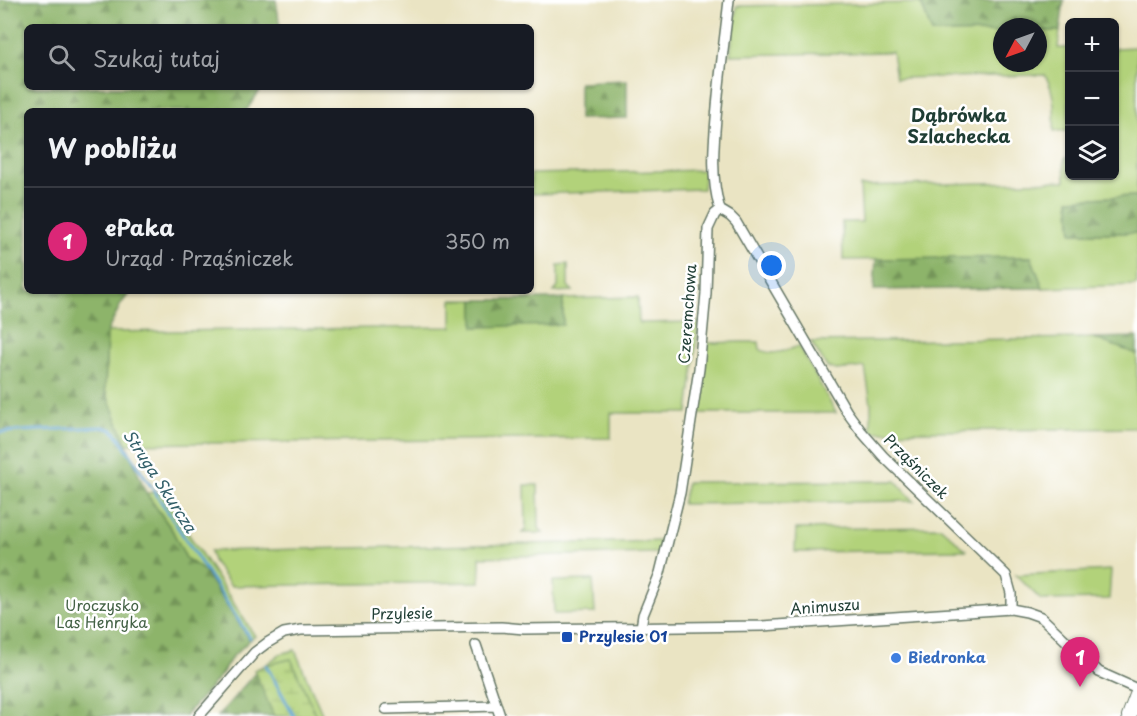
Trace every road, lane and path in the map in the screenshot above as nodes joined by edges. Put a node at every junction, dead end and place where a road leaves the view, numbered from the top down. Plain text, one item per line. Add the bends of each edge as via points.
1 (729, 0) edge
2 (720, 210) junction
3 (1011, 609) junction
4 (641, 628) junction
5 (476, 645) dead end
6 (1137, 689) edge
7 (1137, 695) edge
8 (497, 706) junction
9 (386, 709) dead end
10 (199, 716) edge
11 (500, 716) edge
12 (1129, 716) edge

1 - 2 street via 713,170
2 - 3 street, Prząśniczek via 736,222 854,422 883,456 1006,575
2 - 4 street, Czeremchowa via 708,229 699,369 680,493
3 - 4 street, Animuszu via 762,626
3 - 6 street via 1041,617 1099,672
4 - 10 street, Przylesie via 284,633 255,652
5 - 8 street
7 - 12 main road
8 - 9 street
8 - 11 street

